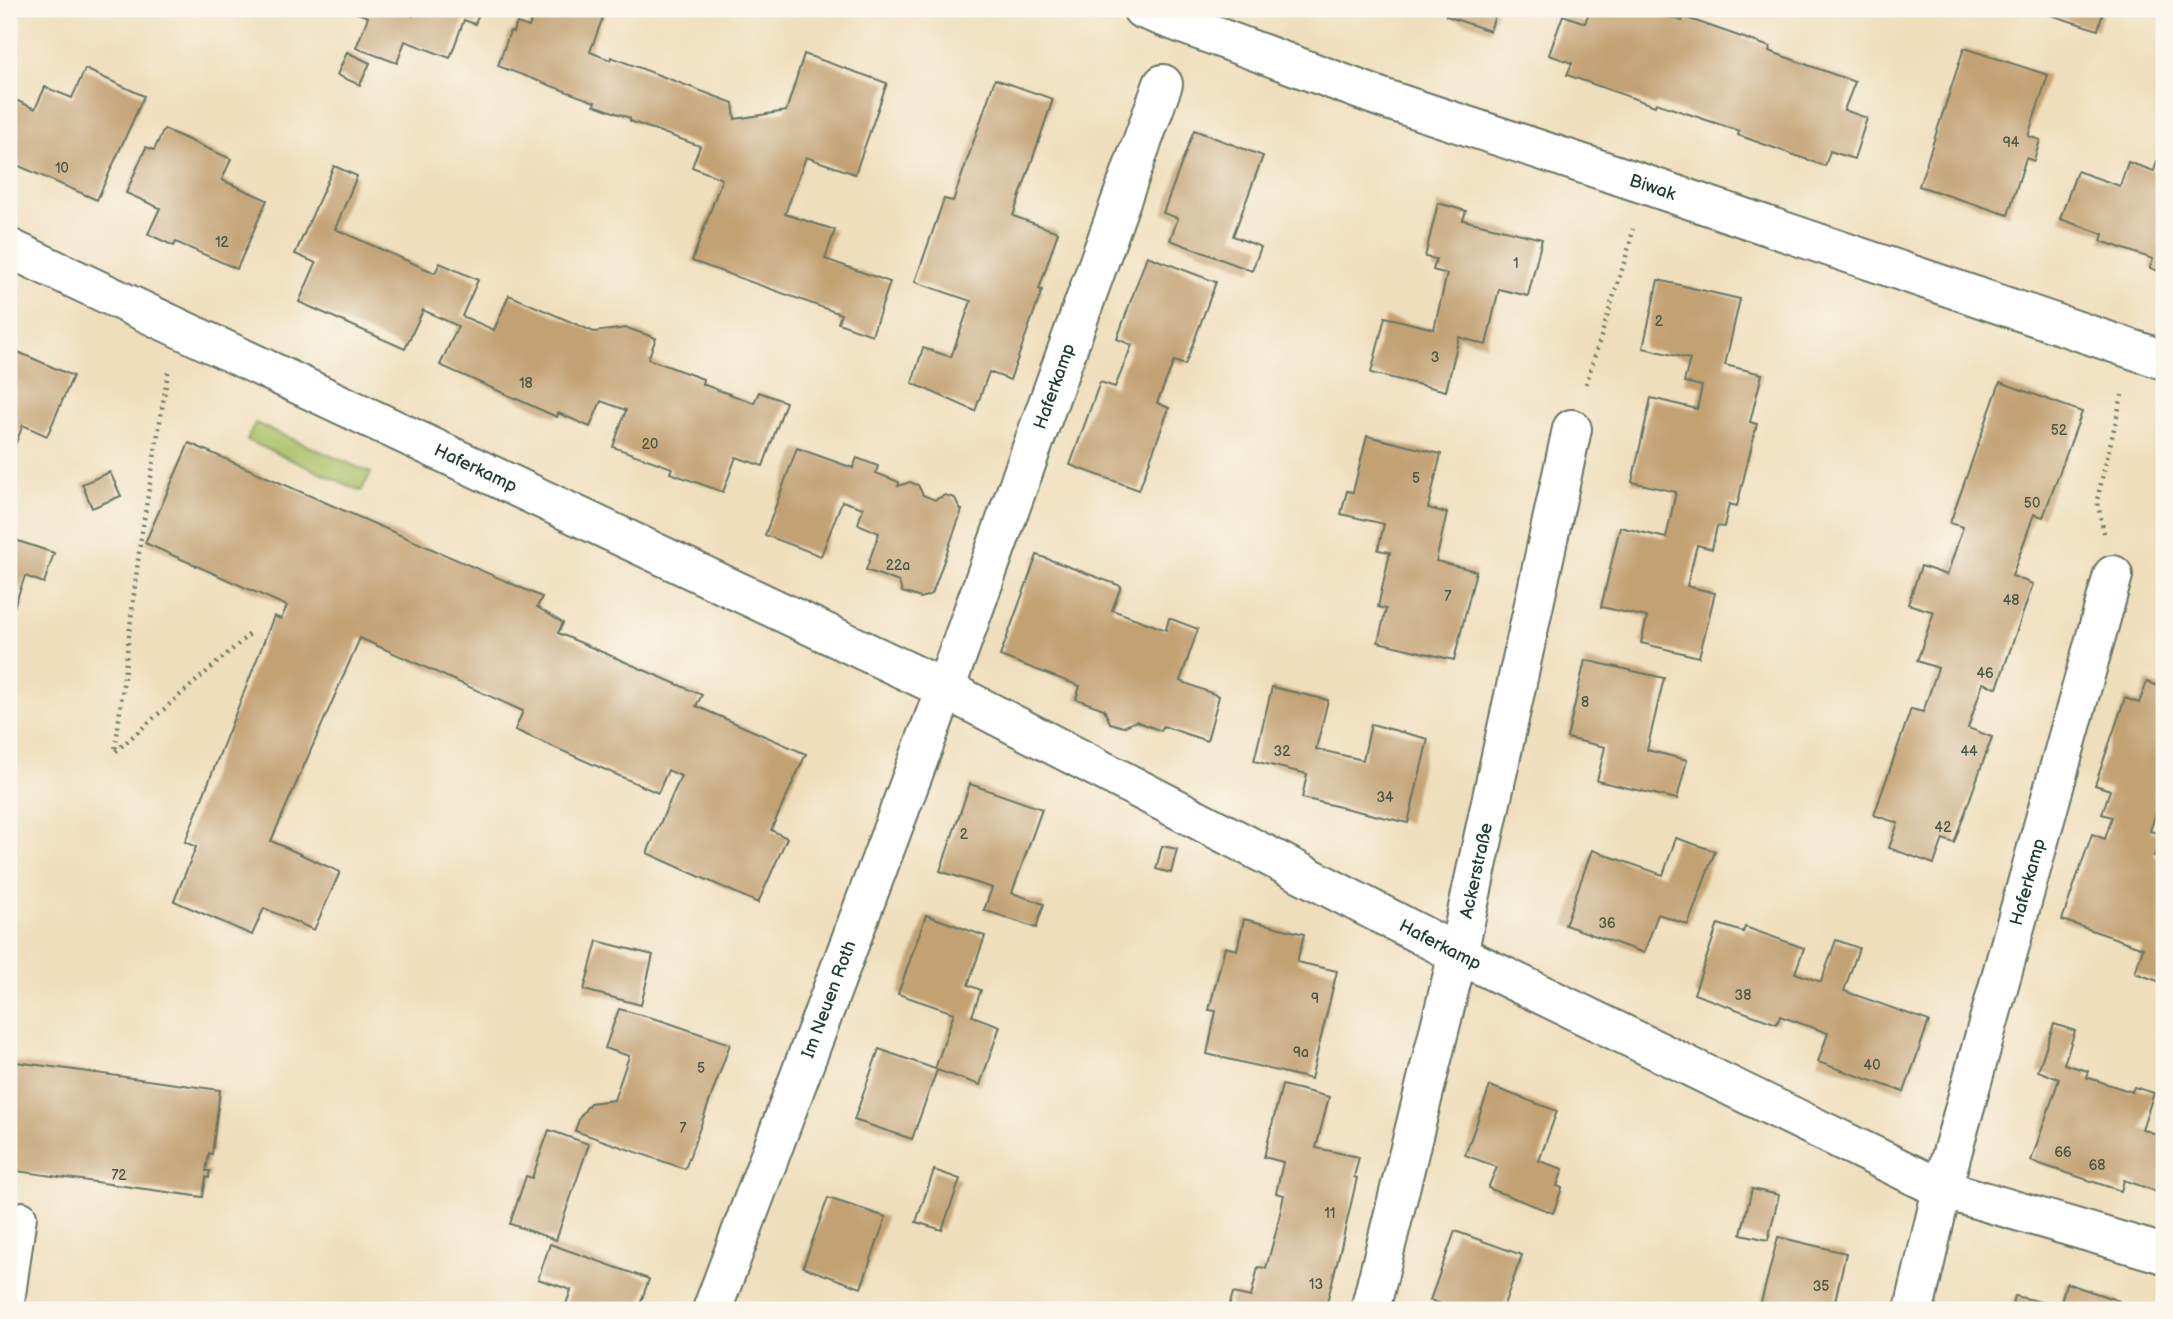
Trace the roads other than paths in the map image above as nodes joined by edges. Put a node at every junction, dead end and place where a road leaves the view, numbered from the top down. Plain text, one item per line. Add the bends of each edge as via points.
1 (1142, 9) edge
2 (1163, 84) dead end
3 (9, 248) edge
4 (2149, 355) edge
5 (1572, 429) road end
6 (2113, 575) road end
7 (945, 689) junction
8 (1458, 954) junction
9 (1942, 1189) junction
10 (22, 1216) dead end
11 (2164, 1254) edge
12 (9, 1309) edge
13 (712, 1310) edge
14 (1370, 1310) edge
15 (1914, 1310) edge

1 - 4 street, Biwak via 1382,98
2 - 7 street, Haferkamp
3 - 7 street, Haferkamp
5 - 8 street, Ackerstraße
6 - 9 street, Haferkamp
7 - 8 street, Haferkamp
7 - 13 street, Im Neuen Roth
8 - 9 street, Haferkamp
8 - 14 street, Ackerstraße
9 - 11 street, Haferkamp
9 - 15 street, Haferkamp
10 - 12 lane

